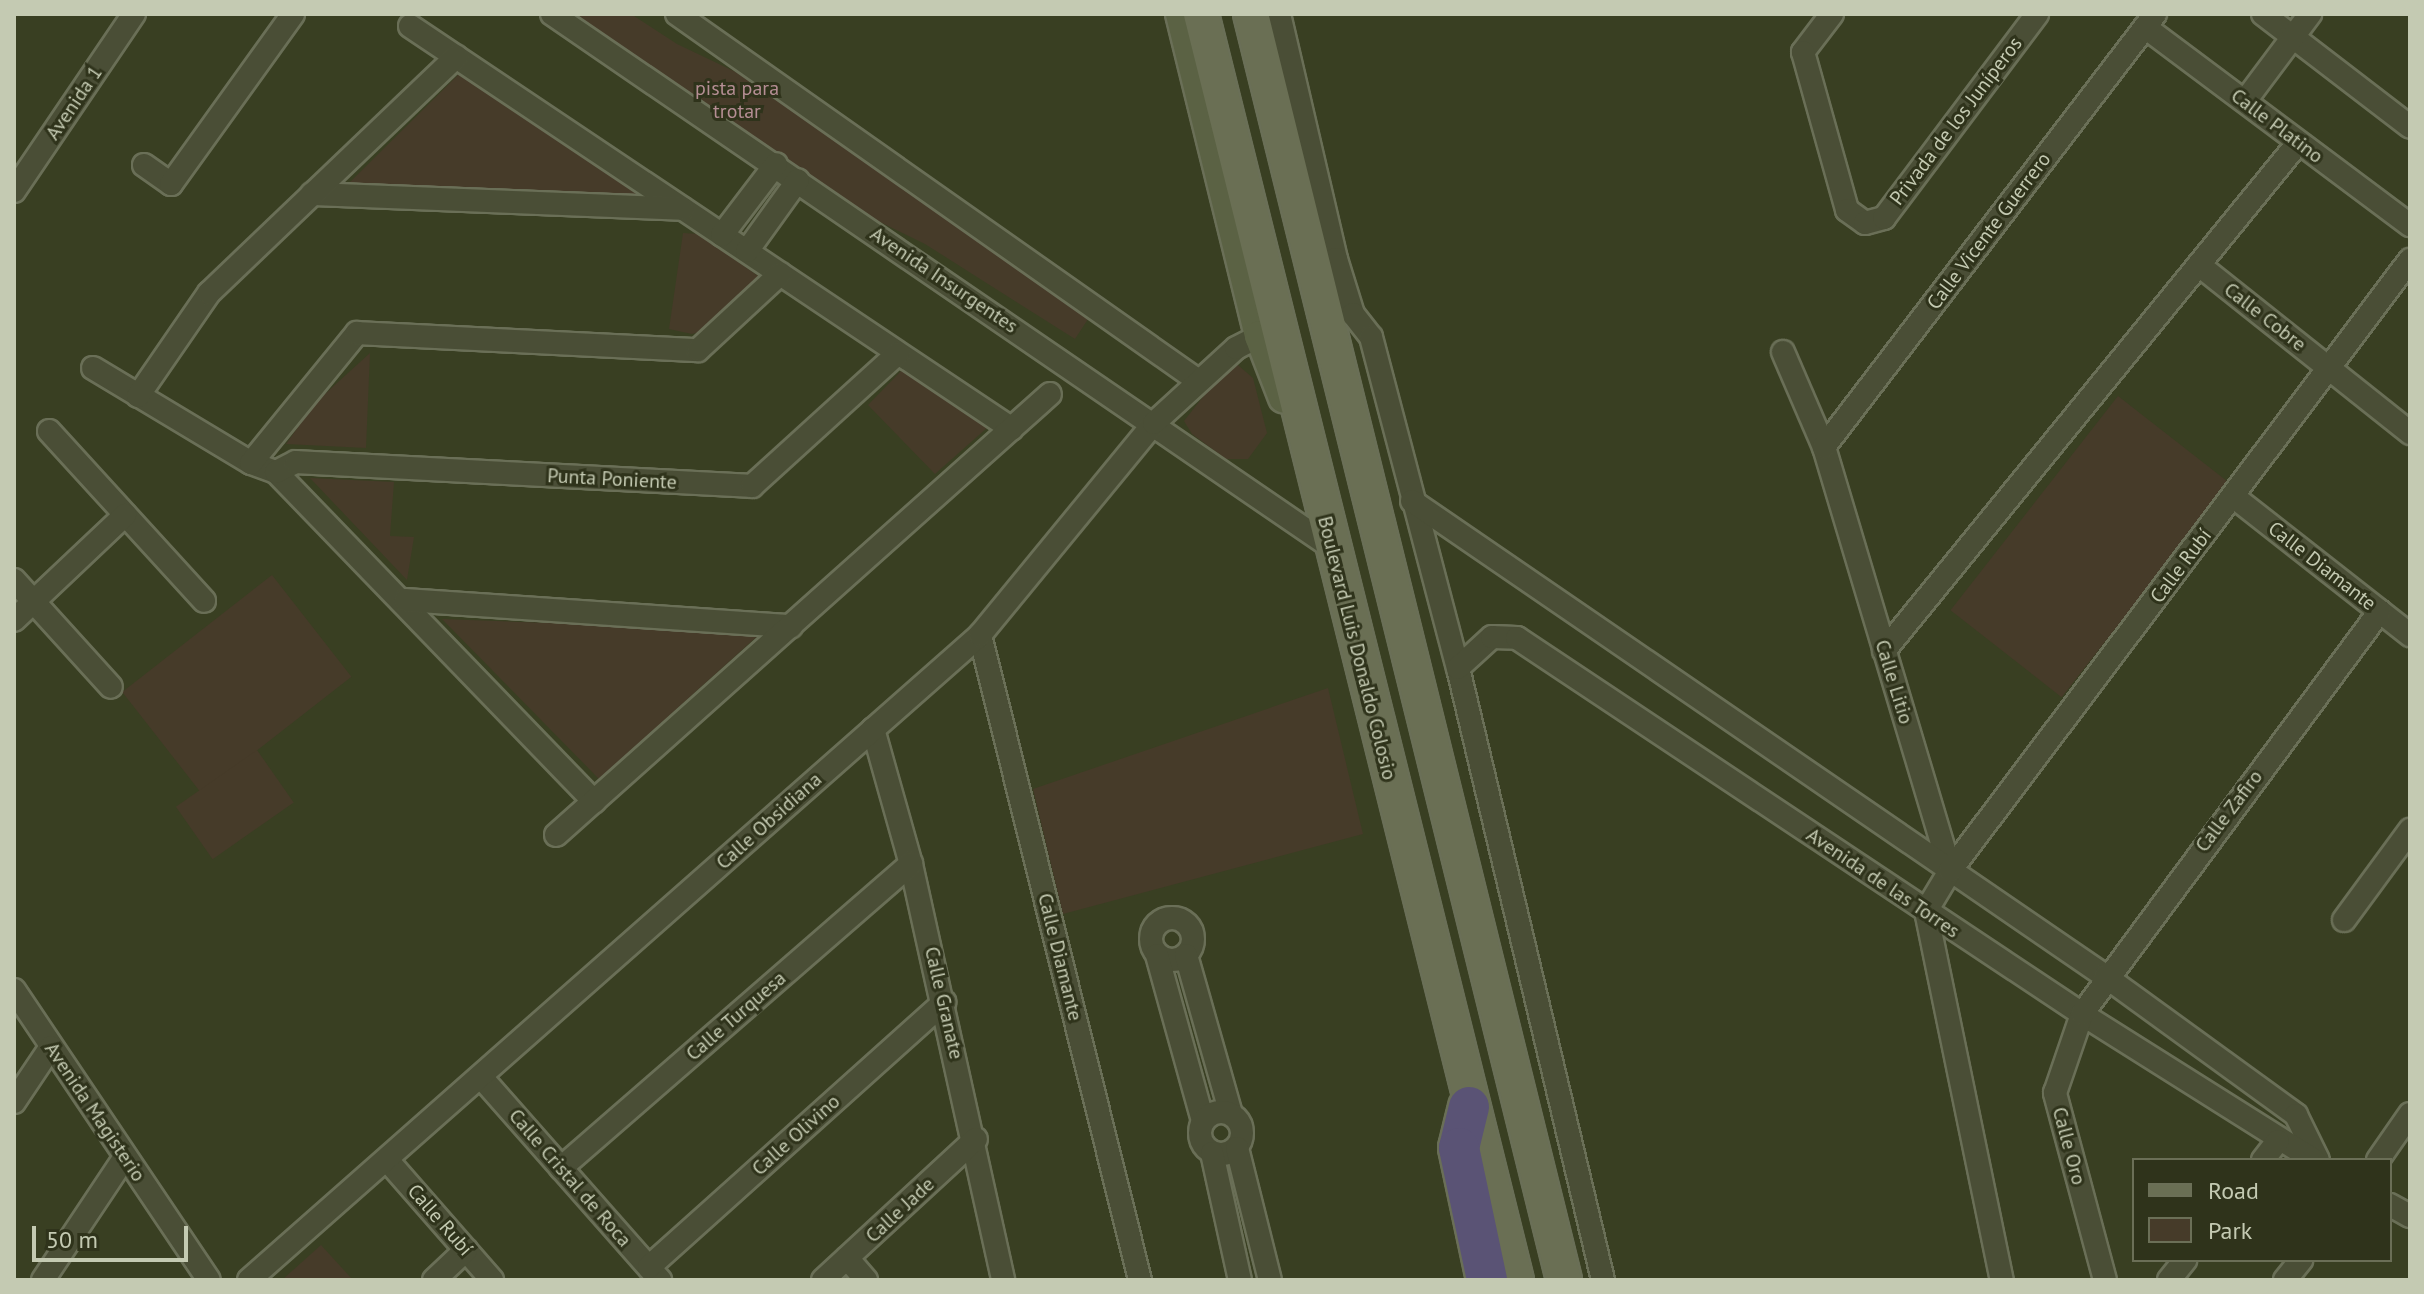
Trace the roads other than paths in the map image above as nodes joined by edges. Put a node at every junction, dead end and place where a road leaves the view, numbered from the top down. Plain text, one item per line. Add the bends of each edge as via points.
1 (134, 14) edge
2 (293, 14) edge
3 (552, 14) edge
4 (677, 14) edge
5 (1181, 14) edge
6 (1201, 14) edge
7 (1251, 14) edge
8 (1279, 14) edge
9 (1832, 14) edge
10 (2037, 14) edge
11 (2263, 14) edge
12 (2310, 14) edge
13 (2150, 21) edge
14 (410, 26) dead end
15 (2295, 36) junction
16 (456, 57) junction
17 (2245, 101) junction
18 (2410, 127) edge
19 (2298, 143) junction
20 (776, 164) junction
21 (144, 165) dead end
22 (798, 180) junction
23 (14, 191) edge
24 (312, 194) junction
25 (683, 209) junction
26 (2410, 225) edge
27 (722, 235) junction
28 (747, 251) junction
29 (2410, 260) edge
30 (2199, 265) junction
31 (780, 274) junction
32 (1260, 336) junction
33 (1783, 352) dead end
34 (898, 353) junction
35 (93, 368) dead end
36 (2330, 368) junction
37 (1197, 380) junction
38 (1050, 394) dead end
39 (138, 396) junction
40 (1154, 423) junction
41 (1012, 429) junction
42 (49, 431) dead end
43 (2410, 433) edge
44 (1824, 447) junction
45 (1309, 460) junction
46 (251, 463) junction
47 (276, 472) junction
48 (2234, 497) junction
49 (1412, 501) junction
50 (125, 515) junction
51 (1334, 549) junction
52 (14, 580) edge
53 (405, 600) junction
54 (33, 601) junction
55 (204, 601) dead end
56 (2380, 611) junction
57 (14, 620) edge
58 (791, 626) junction
59 (980, 635) junction
60 (2410, 635) edge
61 (1884, 651) junction
62 (1458, 668) junction
63 (111, 687) dead end
64 (873, 729) junction
65 (594, 801) junction
66 (2410, 830) edge
67 (556, 835) dead end
68 (911, 864) junction
69 (1950, 871) junction
70 (1926, 911) junction
71 (2344, 920) dead end
72 (1157, 955) junction
73 (1186, 955) junction
74 (2105, 976) junction
75 (14, 990) edge
76 (944, 1002) junction
77 (2082, 1014) junction
78 (51, 1047) junction
79 (2221, 1060) junction
80 (481, 1077) junction
81 (2200, 1090) junction
82 (14, 1102) edge
83 (1469, 1107) junction
84 (1231, 1114) junction
85 (2410, 1114) edge
86 (1203, 1121) junction
87 (976, 1139) junction
88 (2278, 1141) junction
89 (1237, 1148) junction
90 (1212, 1153) junction
91 (125, 1157) junction
92 (2265, 1158) edge
93 (2312, 1158) edge
94 (2315, 1158) edge
95 (2379, 1158) edge
96 (388, 1161) junction
97 (561, 1168) junction
98 (2392, 1206) edge
99 (2410, 1216) edge
100 (466, 1250) junction
101 (847, 1258) junction
102 (2183, 1262) edge
103 (2299, 1262) edge
104 (655, 1274) edge
105 (205, 1278) edge
106 (43, 1280) edge
107 (249, 1280) edge
108 (434, 1280) edge
109 (492, 1280) edge
110 (823, 1280) edge
111 (866, 1280) edge
112 (1003, 1280) edge
113 (1140, 1280) edge
114 (1240, 1280) edge
115 (1270, 1280) edge
116 (1487, 1280) edge
117 (1516, 1280) edge
118 (1564, 1280) edge
119 (1603, 1280) edge
120 (2002, 1280) edge
121 (2105, 1280) edge
122 (2169, 1280) edge
123 (2285, 1280) edge

1 - 23 street, Avenida 1
2 - 21 street via 171,184
3 - 20 street, Avenida Insurgentes
4 - 37 street
5 - 32 street
6 - 45 main road, Boulevard Luis Donaldo Colosio
7 - 118 main road
8 - 49 street via 1336,259 1353,314 1371,337
9 - 10 street, Privada de los Juníperos via 1803,52 1847,210 1865,223 1884,218
11 - 15 street
12 - 15 street
13 - 17 street, Calle Platino
13 - 44 street, Calle Vicente Guerrero
14 - 16 street
15 - 17 street
15 - 18 street
16 - 24 street
16 - 25 street
17 - 19 street, Calle Platino
19 - 26 street, Calle Platino
19 - 30 street
20 - 22 street, Avenida Insurgentes
20 - 27 street
22 - 28 street
22 - 40 street, Avenida Insurgentes
24 - 25 street
24 - 39 street via 209,293
25 - 27 street
27 - 28 street
28 - 31 street
29 - 36 street, Calle Rubí
30 - 36 street, Calle Cobre
30 - 61 street
31 - 34 street
31 - 46 street via 698,350 357,333
32 - 37 street, Calle Obsidiana
32 - 45 street
33 - 44 street, Calle Litio
34 - 41 street
34 - 47 street, Punta Poniente via 752,486 296,462
35 - 39 street
36 - 43 street, Calle Cobre
36 - 48 street, Calle Rubí
37 - 40 street, Calle Obsidiana
38 - 41 street
39 - 46 street
40 - 51 street, Avenida Insurgentes
40 - 59 street, Calle Obsidiana
41 - 58 street
42 - 50 street
44 - 61 street, Calle Litio
45 - 51 main road, Boulevard Luis Donaldo Colosio
46 - 47 street
47 - 53 street
48 - 56 street, Calle Diamante
48 - 69 street, Calle Rubí
49 - 62 street
49 - 69 street
50 - 54 street
50 - 55 street
51 - 83 main road, Boulevard Luis Donaldo Colosio
52 - 54 street
53 - 58 street
53 - 65 street
54 - 57 street
54 - 63 street
56 - 60 street, Calle Diamante
56 - 74 street, Calle Zafiro
58 - 65 street
59 - 64 street, Calle Obsidiana
59 - 113 street, Calle Diamante
61 - 69 street, Calle Litio
62 - 70 street, Avenida de las Torres via 1492,637 1517,638
62 - 119 street
64 - 68 street, Calle Granate
64 - 80 street, Calle Obsidiana
65 - 67 street
66 - 71 street
68 - 76 street, Calle Granate
68 - 97 street, Calle Turquesa
69 - 70 street
69 - 74 street
70 - 77 street, Avenida de las Torres
70 - 120 street
72 - 73 street via 1177,960
72 - 73 street via 1150,937 1154,927 1172,918 1181,920 1193,937
72 - 86 street
73 - 84 street
74 - 77 street, Calle Zafiro
74 - 79 street
75 - 78 street, Avenida Magisterio
76 - 87 street, Calle Granate
76 - 104 street, Calle Olivino
77 - 81 street, Avenida de las Torres
77 - 121 street, Calle Oro via 2055,1093
78 - 82 street
78 - 91 street, Avenida Magisterio
79 - 81 street
79 - 94 street via 2296,1115
80 - 96 street, Calle Obsidiana
80 - 97 street, Calle Cristal de Roca
81 - 88 street, Avenida de las Torres
83 - 116 highway via 1459,1148
83 - 117 main road, Boulevard Luis Donaldo Colosio
84 - 86 street via 1211,1114
84 - 89 street via 1242,1129
85 - 95 street
86 - 90 street via 1200,1139
87 - 101 street, Calle Jade
87 - 112 street, Calle Granate
88 - 92 street
88 - 93 street, Avenida de las Torres
89 - 90 street
89 - 115 street
90 - 114 street
91 - 105 street, Avenida Magisterio
91 - 106 street
96 - 100 street, Calle Rubí
96 - 107 street, Calle Obsidiana
97 - 104 street, Calle Cristal de Roca
98 - 99 street
100 - 108 street
100 - 109 street, Calle Rubí
101 - 110 street, Calle Jade
101 - 111 street
102 - 122 street
103 - 123 street

